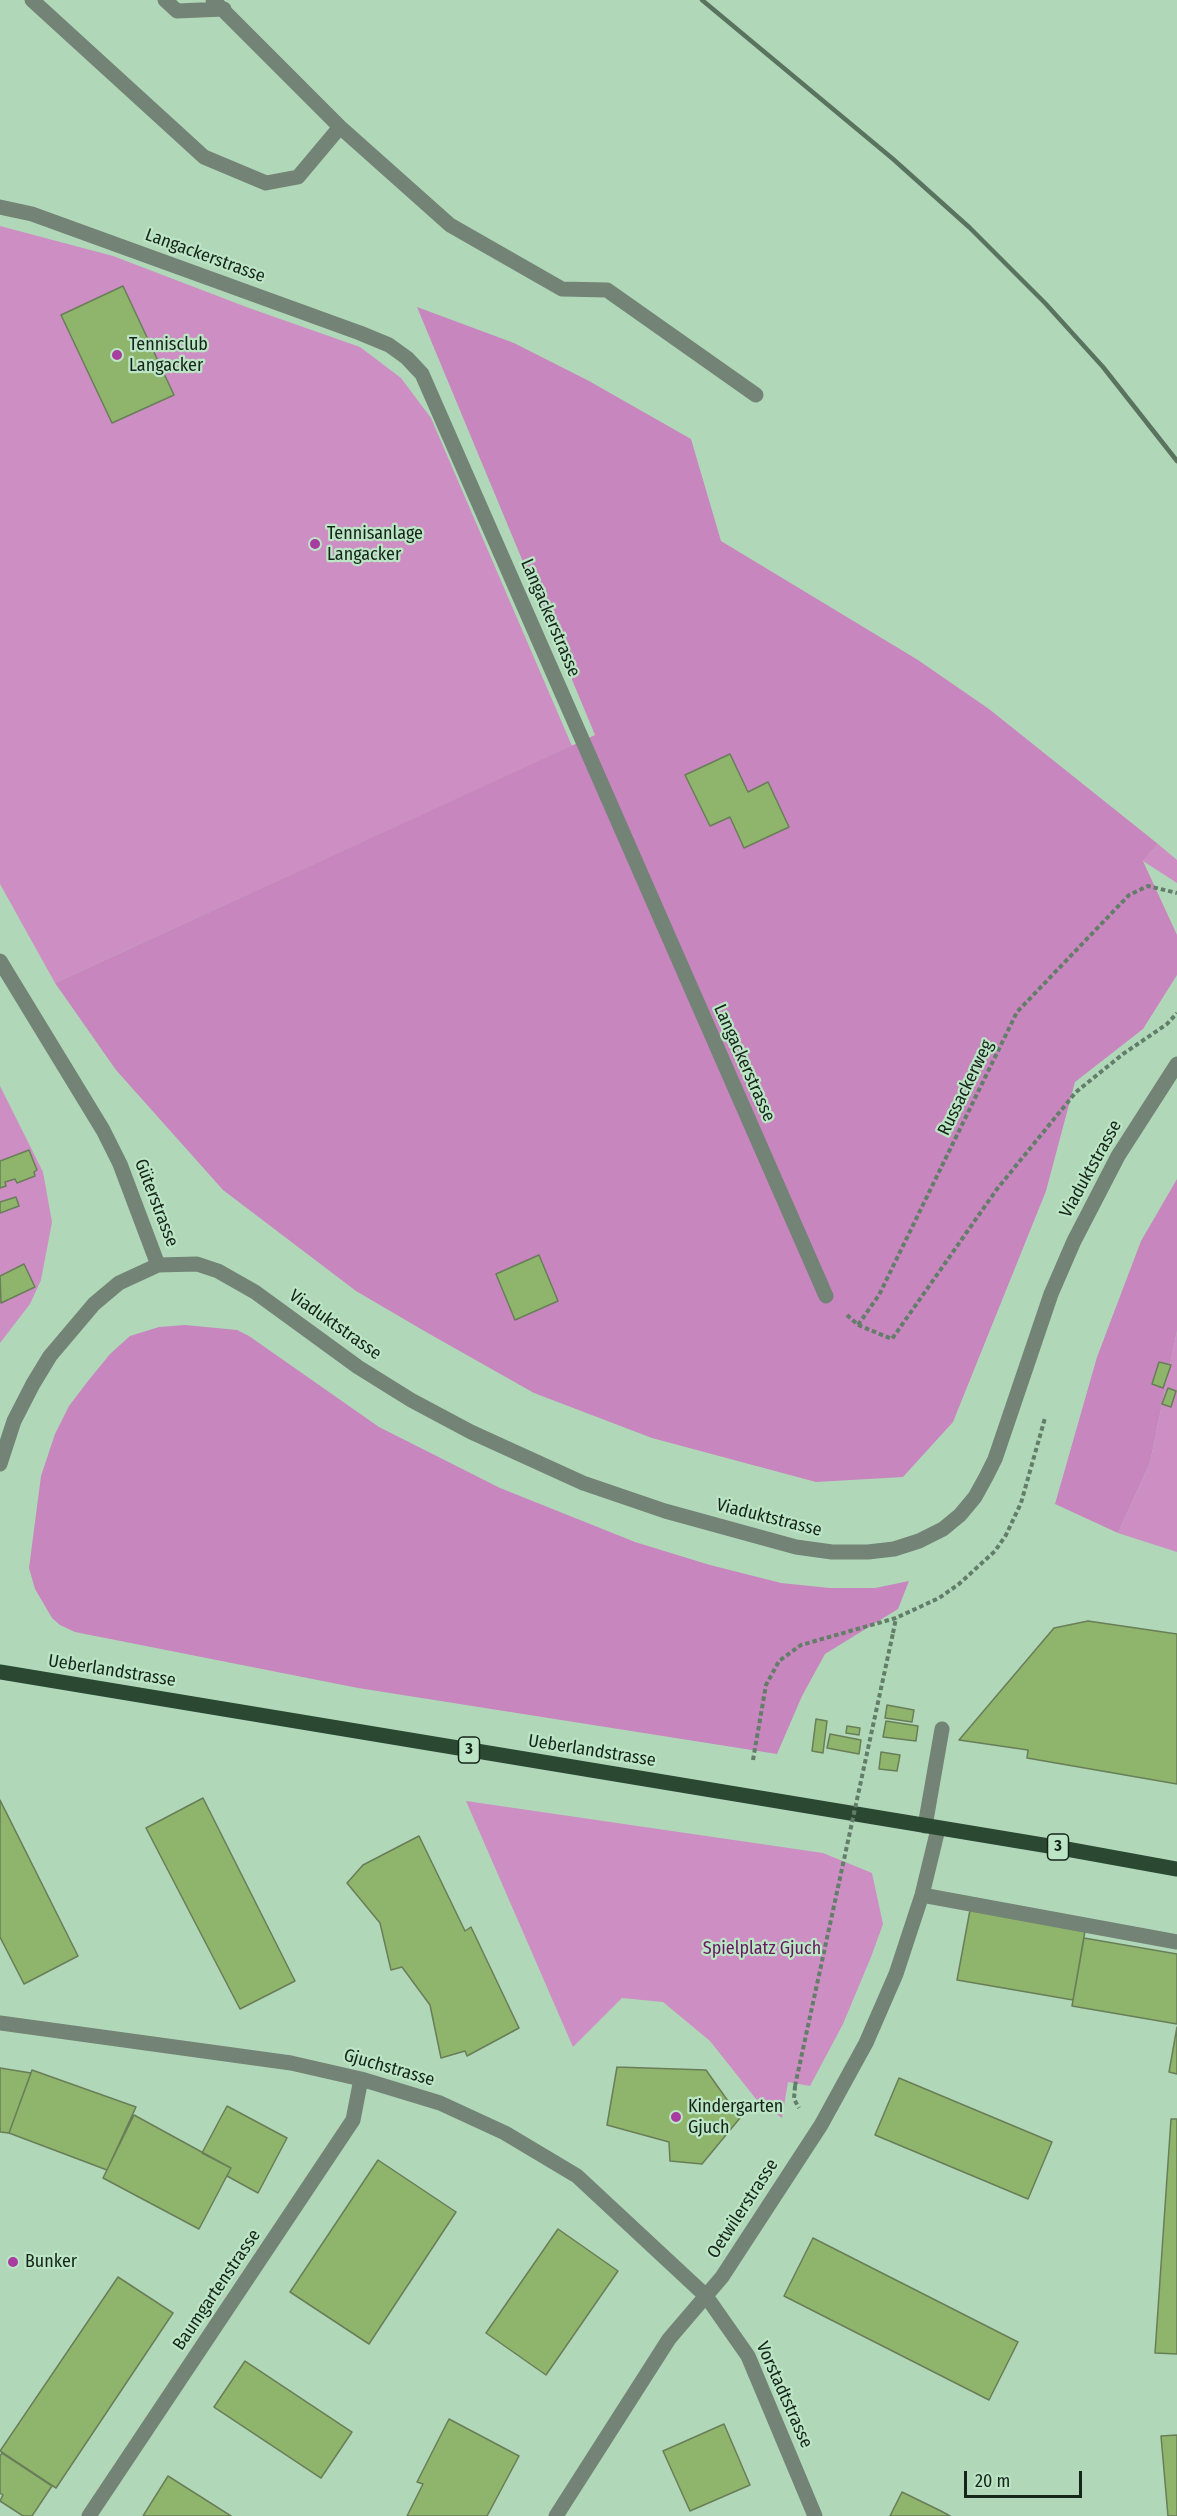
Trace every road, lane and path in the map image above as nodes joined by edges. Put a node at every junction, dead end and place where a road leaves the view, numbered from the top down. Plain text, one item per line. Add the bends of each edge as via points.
1 (32, 0) edge
2 (165, 0) edge
3 (219, 5) edge
4 (340, 127) junction
5 (0, 207) edge
6 (756, 395) dead end
7 (1177, 893) edge
8 (0, 961) edge
9 (1177, 1013) edge
10 (1177, 1064) edge
11 (159, 1265) junction
12 (826, 1296) joint
13 (858, 1324) junction
14 (1046, 1418) dead end
15 (0, 1464) edge
16 (896, 1618) junction
17 (0, 1672) edge
18 (942, 1729) dead end
19 (753, 1760) dead end
20 (932, 1828) junction
21 (1177, 1869) edge
22 (922, 1895) junction
23 (1177, 1942) edge
24 (0, 2023) edge
25 (361, 2079) junction
26 (795, 2086) dead end
27 (706, 2296) junction
28 (89, 2516) edge
29 (556, 2516) edge
30 (815, 2516) edge

1 - 4 street via 204,157 266,183 298,177
2 - 3 street via 177,11
3 - 4 street
4 - 6 street via 450,225 562,289 607,290
5 - 12 street, Langackerstrasse via 32,214 360,333 389,345 422,374
7 - 13 path, Russackerweg via 1148,886 1129,895 1017,1012 879,1295
8 - 11 street, Güterstrasse via 103,1130
9 - 13 path via 1076,1092 997,1189 892,1339
10 - 11 street, Viaduktstrasse via 1118,1156 1074,1241 1035,1336 995,1459 975,1497 943,1528 894,1549 832,1552 796,1547 665,1511 583,1483 411,1400 255,1292 218,1271 197,1264
11 - 15 street, Güterstrasse via 119,1283 72,1327 33,1384 14,1421
12 - 13 path
14 - 16 path via 1021,1503 995,1551 939,1598
16 - 19 path via 801,1646 779,1661 766,1685
16 - 26 path, bridge
17 - 20 main road, Ueberlandstrasse / 3
18 - 20 street, Oetwilerstrasse
20 - 21 main road, Ueberlandstrasse / 3
20 - 22 street, Oetwilerstrasse
22 - 23 street
22 - 27 street, Oetwilerstrasse via 897,1974 866,2043 821,2126
24 - 25 street, Gjuchstrasse via 291,2063
25 - 27 street, Gjuchstrasse via 440,2103 505,2133 577,2176
25 - 28 street, Baumgartenstrasse via 353,2120
27 - 29 street, Oetwilerstrasse via 669,2339
27 - 30 street, Vorstadtstrasse via 748,2356

